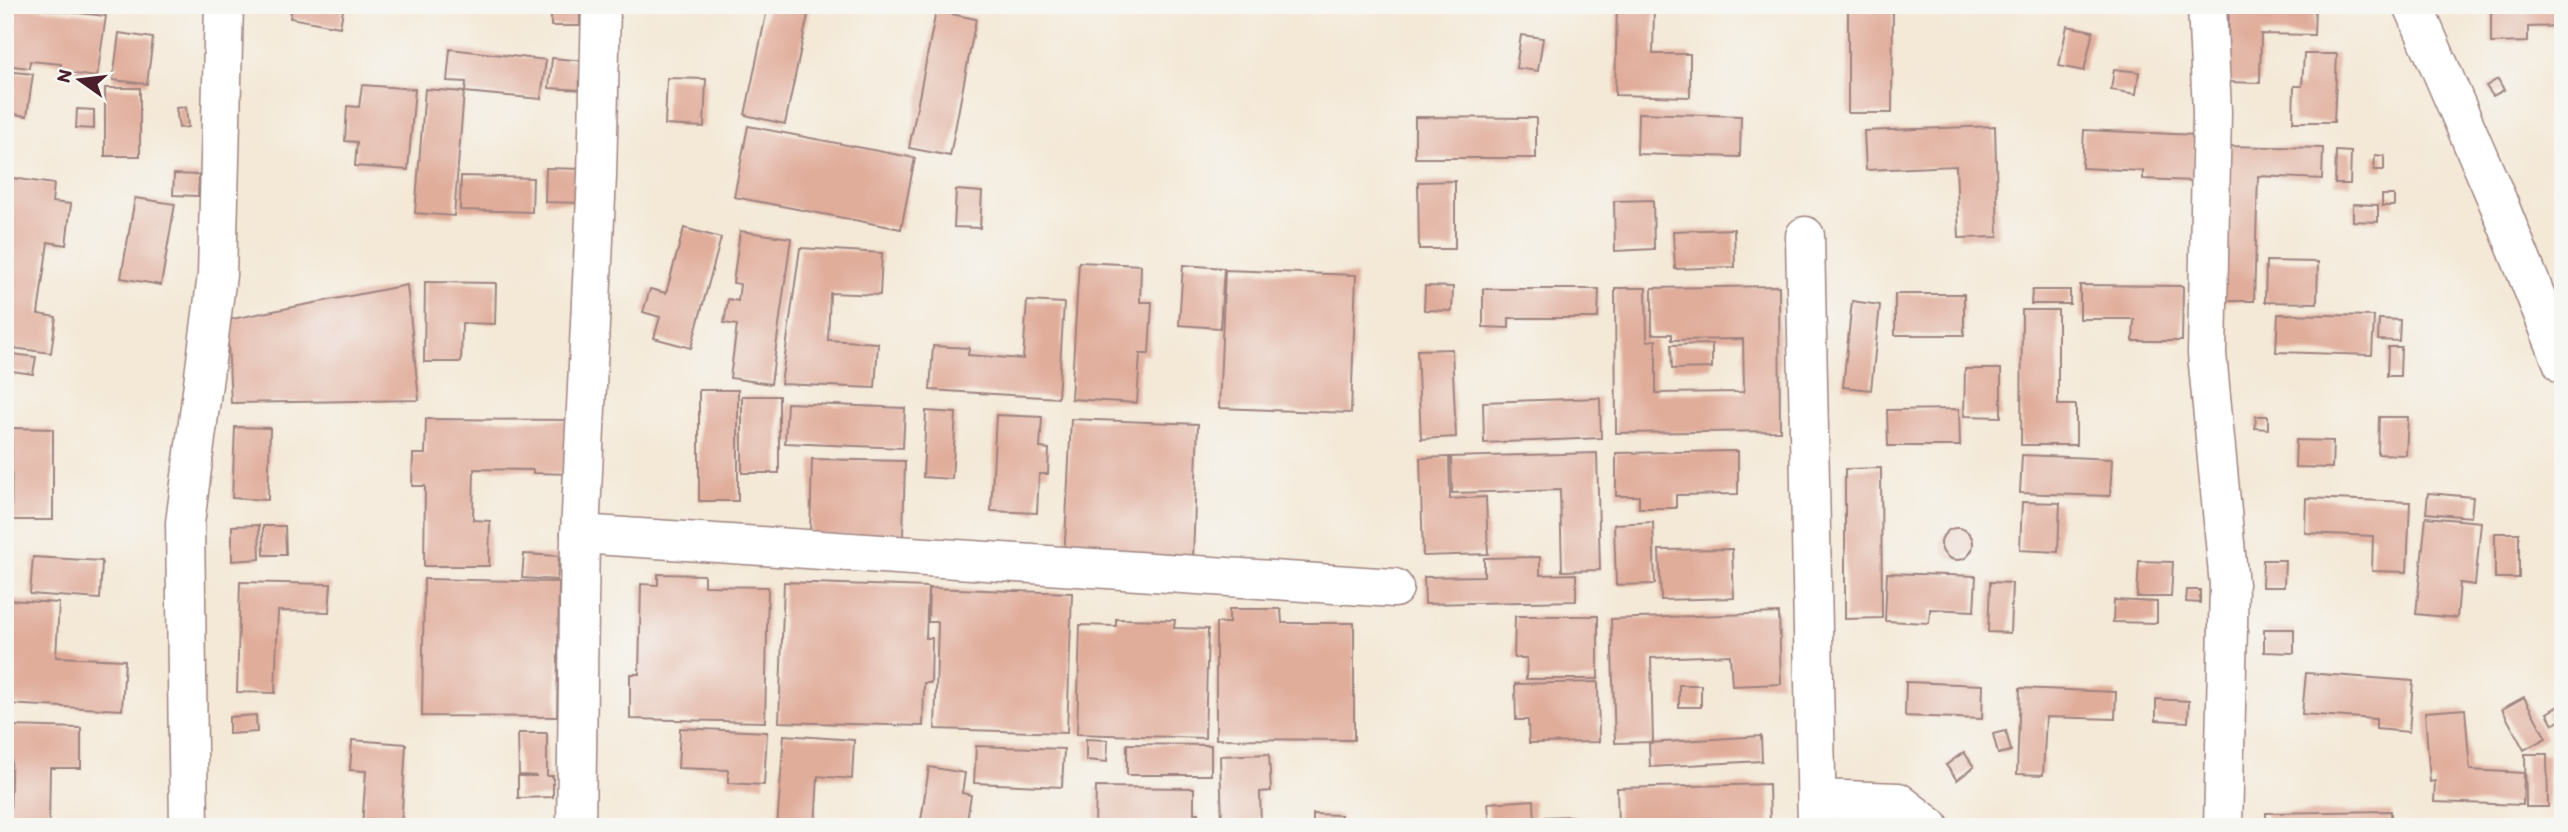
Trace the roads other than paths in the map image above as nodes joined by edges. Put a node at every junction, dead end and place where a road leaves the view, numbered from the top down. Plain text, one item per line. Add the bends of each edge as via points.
1 (224, 5) edge
2 (601, 5) edge
3 (2207, 5) edge
4 (2413, 5) edge
5 (1805, 236) dead end
6 (2563, 364) edge
7 (580, 534) junction
8 (1394, 587) dead end
9 (1817, 813) edge
10 (189, 827) edge
11 (576, 827) edge
12 (1930, 827) edge
13 (2223, 827) edge

1 - 10 street via 217,275 185,523
2 - 7 street
3 - 13 street via 2212,112 2207,354 2230,585
4 - 6 street
5 - 9 street
7 - 8 street
7 - 11 street
9 - 12 street via 1898,802

